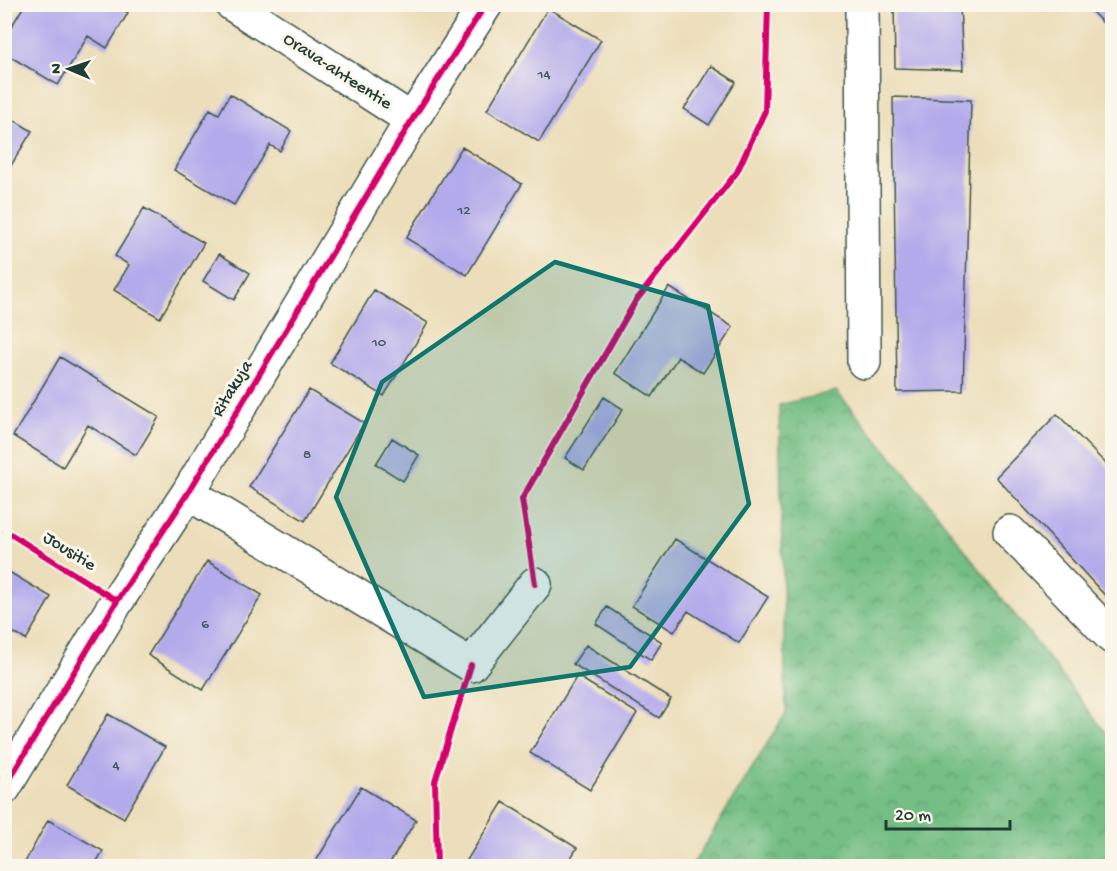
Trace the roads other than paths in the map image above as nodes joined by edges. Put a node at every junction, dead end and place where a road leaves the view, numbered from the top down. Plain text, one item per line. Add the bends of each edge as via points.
1 (232, 4) edge
2 (486, 4) edge
3 (862, 4) edge
4 (412, 120) junction
5 (864, 362) dead end
6 (188, 493) junction
7 (1010, 532) dead end
8 (535, 584) dead end
9 (1113, 637) edge
10 (4, 788) edge

1 - 4 street, Orava-ahteentie
2 - 4 street, Ritakuja
3 - 5 street
4 - 6 street, Ritakuja
6 - 8 street via 471,664
6 - 10 street, Ritakuja via 117,601
7 - 9 street

